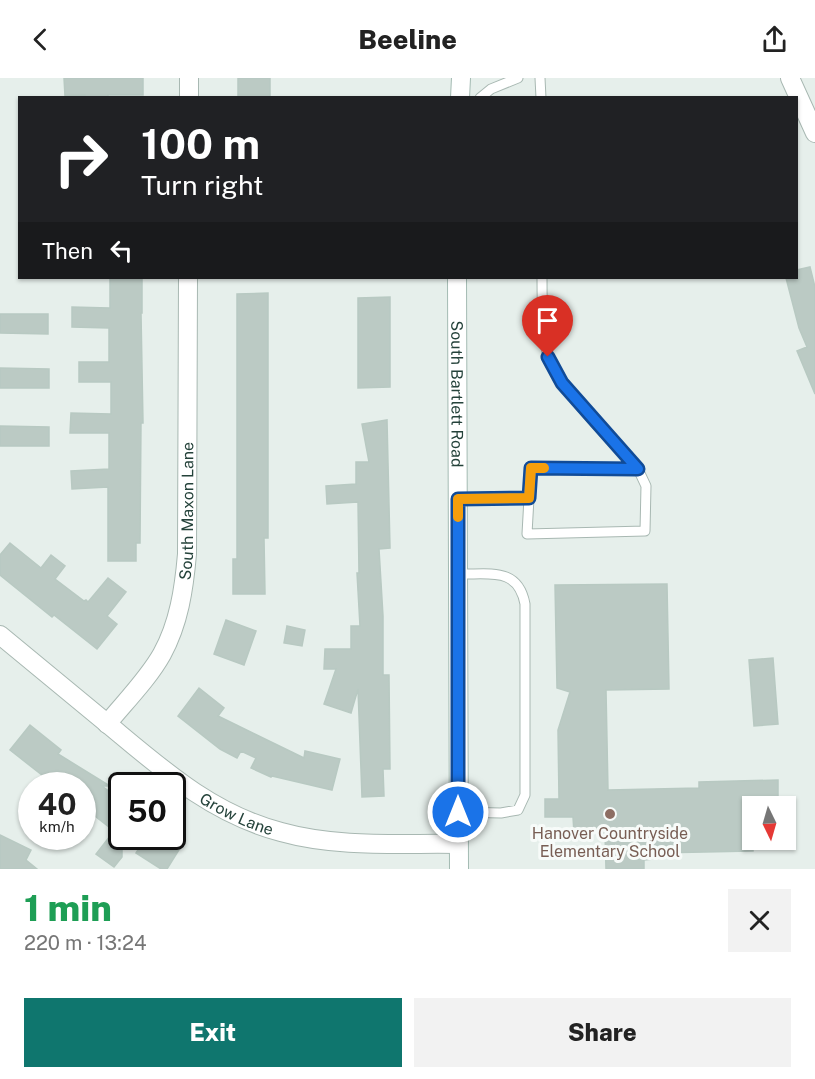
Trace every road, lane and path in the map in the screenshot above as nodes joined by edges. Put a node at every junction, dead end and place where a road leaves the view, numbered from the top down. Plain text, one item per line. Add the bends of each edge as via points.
1 (189, 78) edge
2 (460, 78) edge
3 (518, 78) edge
4 (540, 78) edge
5 (790, 78) edge
6 (189, 96) edge
7 (460, 96) edge
8 (482, 96) edge
9 (541, 96) edge
10 (815, 133) edge
11 (188, 279) edge
12 (457, 279) edge
13 (542, 279) edge
14 (638, 469) junction
15 (529, 498) junction
16 (458, 499) junction
17 (458, 574) junction
18 (0, 635) edge
19 (107, 724) junction
20 (458, 812) junction
21 (458, 844) junction
22 (459, 869) edge

1 - 6 street
2 - 7 street
3 - 8 lane
4 - 9 lane
5 - 10 street
11 - 19 street, South Maxon Lane via 187,554 183,588 175,624 162,654
12 - 16 street, South Bartlett Road
13 - 14 lane via 548,357 562,383
14 - 15 lane via 531,468
14 - 15 lane via 646,486 645,531 527,534
15 - 16 lane
16 - 17 street, South Bartlett Road
17 - 20 street, South Bartlett Road
17 - 20 lane via 501,575 514,580 523,591 525,795 518,810
18 - 19 street, Grow Lane
19 - 21 street, Grow Lane via 196,794 244,819 282,832 332,842
20 - 21 street, South Bartlett Road
21 - 22 street, South Bartlett Road

